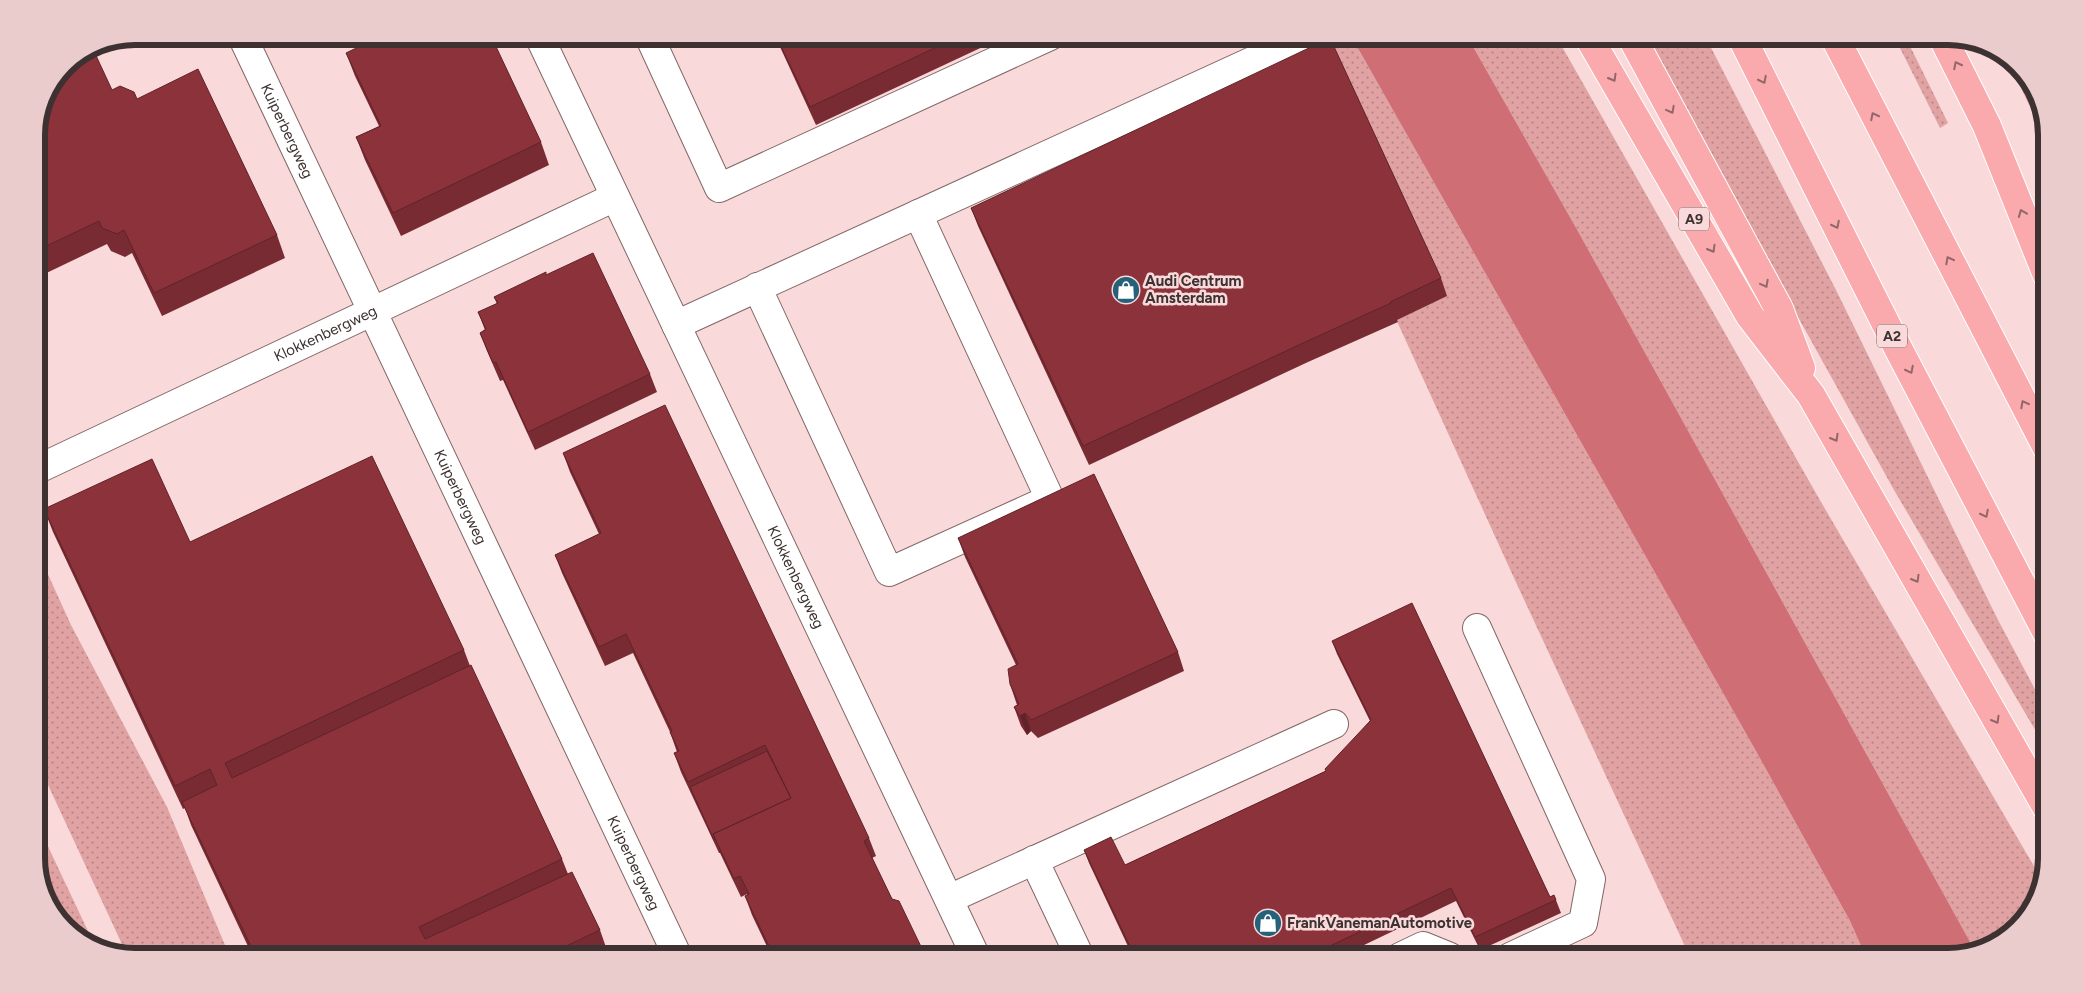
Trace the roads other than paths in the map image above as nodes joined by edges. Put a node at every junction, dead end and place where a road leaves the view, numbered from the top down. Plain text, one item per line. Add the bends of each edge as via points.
1 (246, 45) edge
2 (542, 45) edge
3 (653, 45) edge
4 (1030, 45) edge
5 (1287, 45) edge
6 (1593, 45) edge
7 (1636, 45) edge
8 (1746, 45) edge
9 (1839, 45) edge
10 (1946, 45) edge
11 (615, 197) junction
12 (918, 214) junction
13 (2038, 253) edge
14 (757, 288) junction
15 (371, 312) junction
16 (676, 324) junction
17 (1811, 395) junction
18 (2038, 431) edge
19 (45, 466) edge
20 (2038, 617) edge
21 (1477, 628) dead end
22 (1334, 724) dead end
23 (2038, 792) edge
24 (1034, 860) junction
25 (949, 899) junction
26 (674, 948) edge
27 (972, 948) edge
28 (1076, 948) edge
29 (1530, 948) edge

1 - 15 street, Kuiperbergweg
2 - 11 street, Klokkenbergweg
3 - 4 street via 719,188
5 - 12 street
6 -> 17 highway, A9 via 1750,316
7 -> 17 highway via 1779,309
8 -> 20 highway, A2
18 -> 9 highway
13 -> 10 highway via 1987,126
11 - 15 street, Klokkenbergweg
11 - 16 street, Klokkenbergweg
12 - 14 street
12 - 14 street via 1050,499 889,572
14 - 16 street
15 - 19 street, Klokkenbergweg
15 - 26 street, Kuiperbergweg
16 - 25 street, Klokkenbergweg
17 -> 23 highway
21 - 29 street via 1591,879 1583,924
22 - 24 street
24 - 25 street
24 - 28 street
25 - 27 street, Klokkenbergweg

